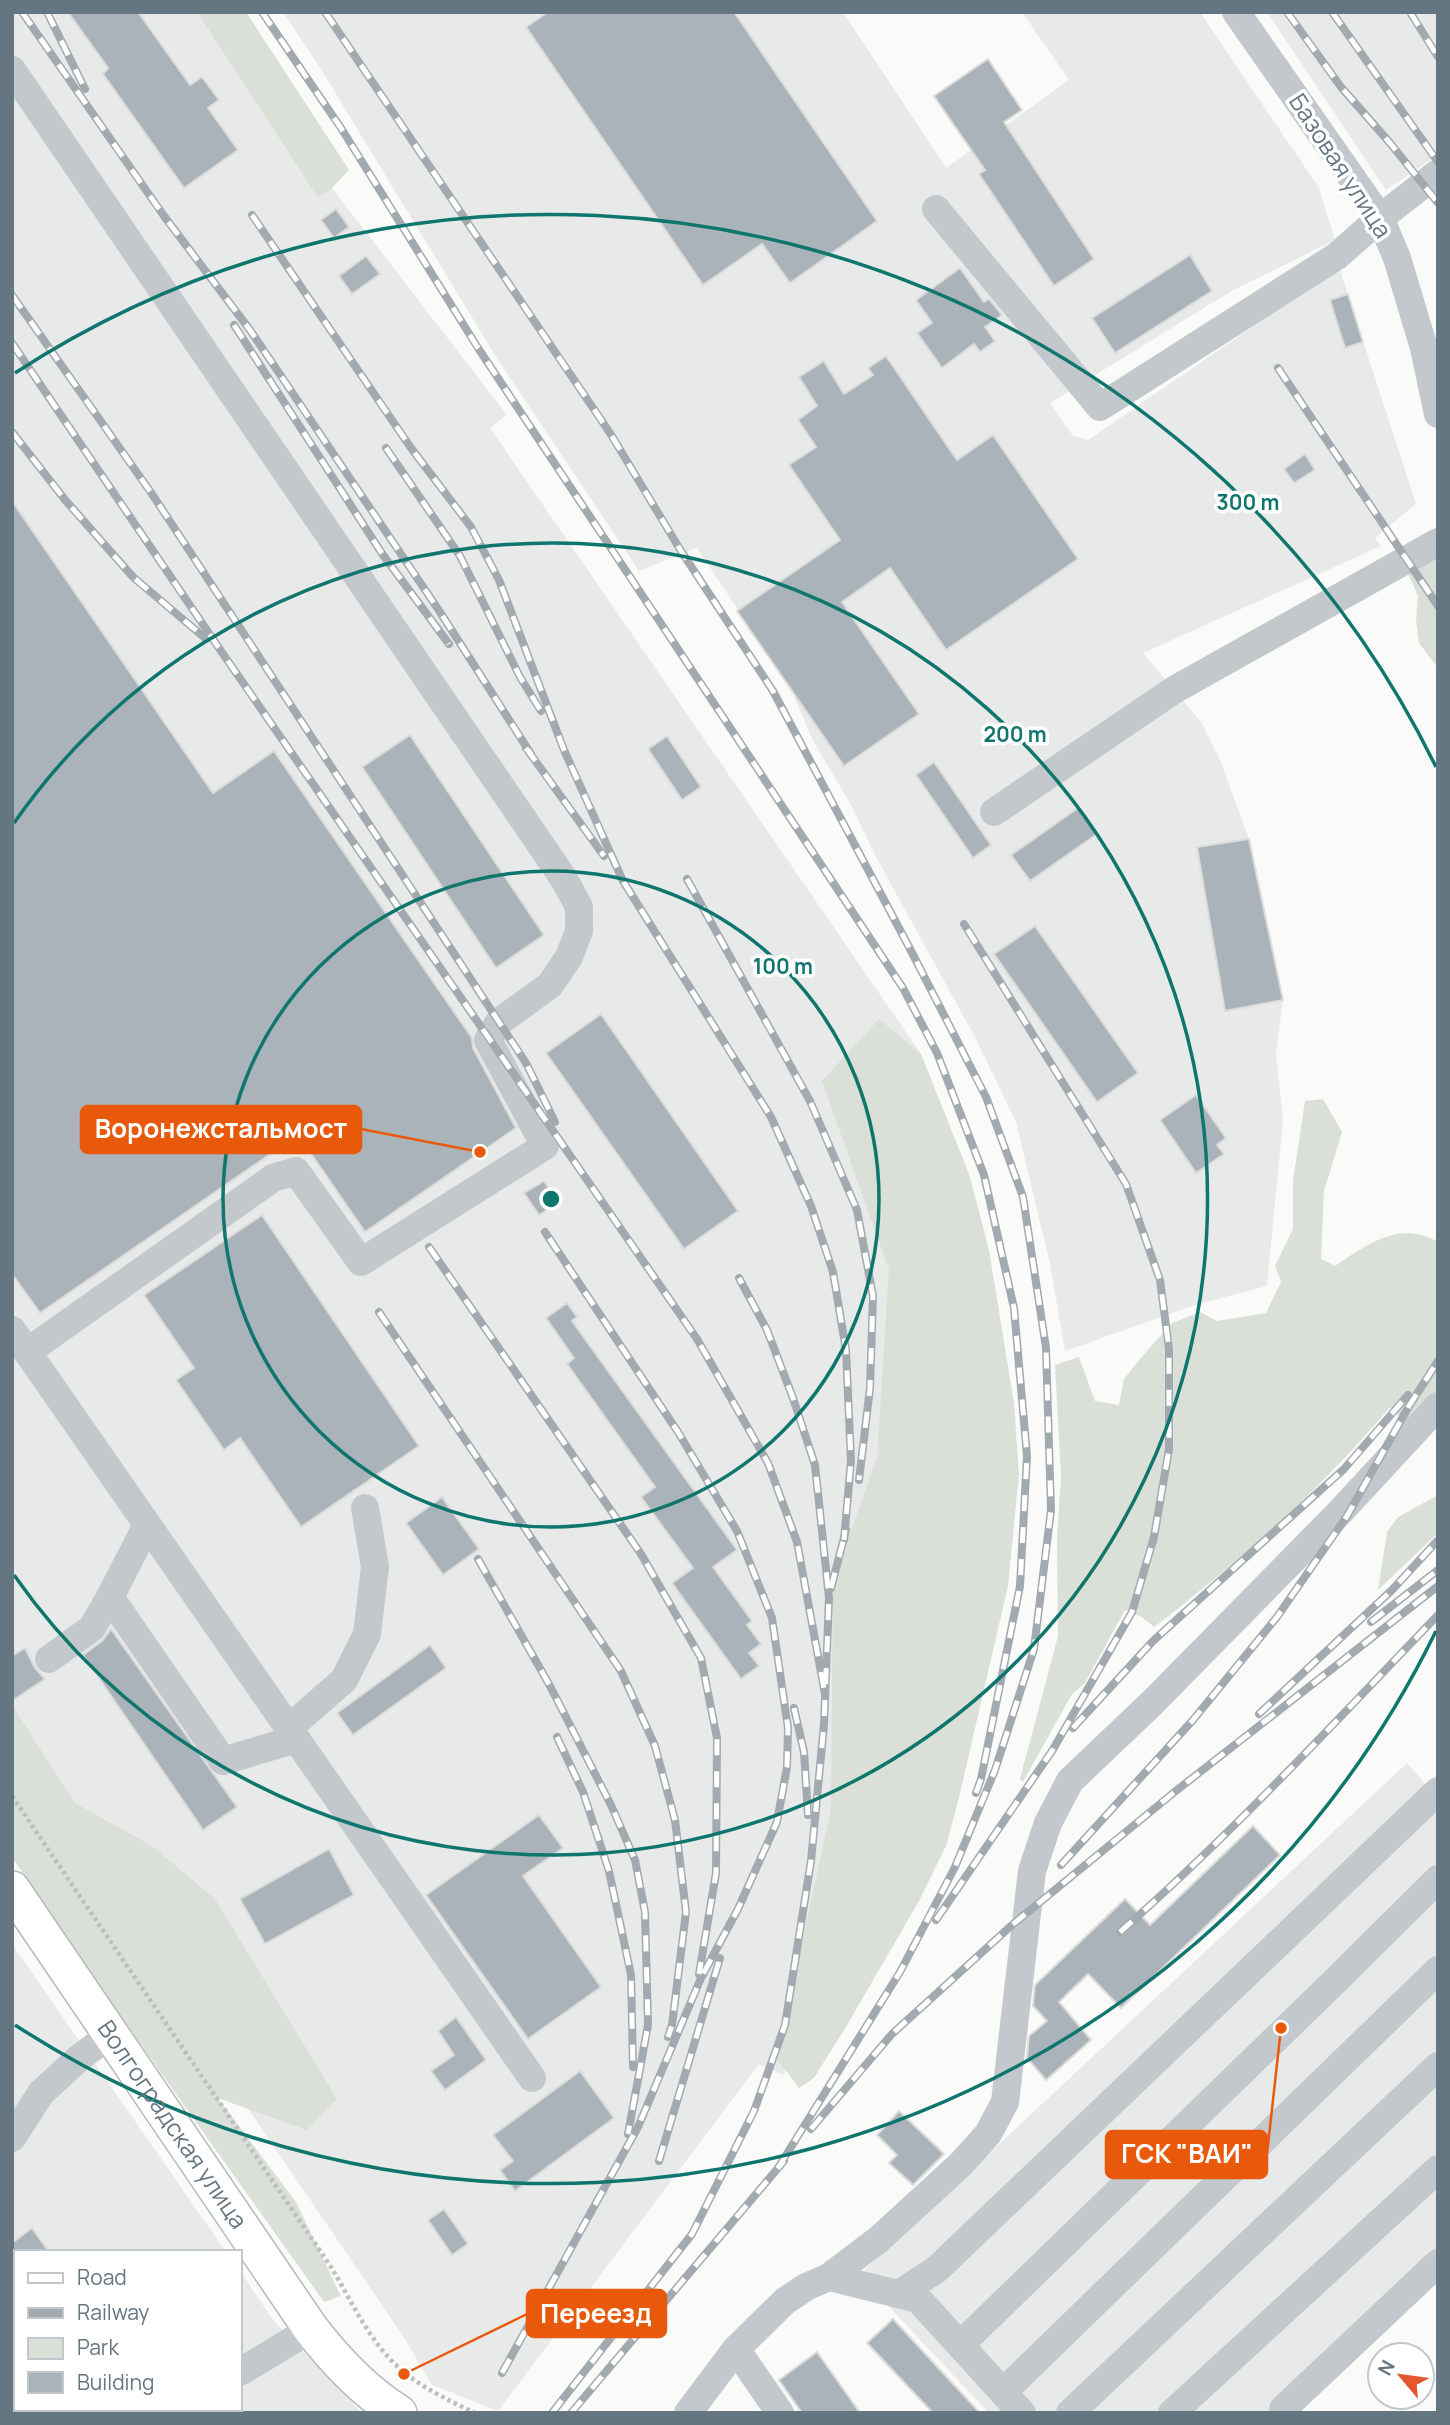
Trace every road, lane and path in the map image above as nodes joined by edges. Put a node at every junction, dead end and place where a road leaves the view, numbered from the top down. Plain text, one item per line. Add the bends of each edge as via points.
1 (1236, 12) edge
2 (12, 70) edge
3 (1438, 173) edge
4 (936, 209) dead end
5 (1380, 218) junction
6 (1438, 414) edge
7 (1438, 542) edge
8 (994, 812) dead end
9 (16, 1337) edge
10 (1438, 1406) edge
11 (365, 1508) dead end
12 (148, 1525) junction
13 (110, 1597) junction
14 (48, 1659) dead end
15 (292, 1733) junction
16 (1438, 1791) edge
17 (12, 1796) edge
18 (1438, 1879) edge
19 (13, 1893) edge
20 (1438, 1970) edge
21 (112, 2033) junction
22 (1438, 2066) edge
23 (532, 2078) dead end
24 (12, 2138) edge
25 (1438, 2169) edge
26 (1438, 2263) edge
27 (829, 2277) junction
28 (899, 2294) junction
29 (311, 2329) junction
30 (960, 2344) junction
31 (736, 2349) junction
32 (242, 2371) edge
33 (1003, 2392) junction
34 (399, 2413) edge
35 (475, 2413) edge
36 (688, 2413) edge
37 (780, 2413) edge
38 (1022, 2413) edge
39 (1070, 2413) edge
40 (1172, 2413) edge
41 (1283, 2413) edge

1 - 5 street, Базовая улица
2 - 9 street via 579,907 579,931 550,985 499,1022 488,1040 545,1146 361,1262 296,1171 273,1178
3 - 5 street
4 - 5 street via 1100,407 1337,256
5 - 6 street, Базовая улица via 1424,348
7 - 8 street via 1174,690
9 - 12 street
10 - 27 street via 1340,1512 1070,1781 1048,1823 1032,1871 1004,2102 988,2134 961,2164 878,2240
11 - 15 street via 375,1567 367,1634 344,1680
12 - 13 street
12 - 15 street
13 - 14 street via 92,1628
13 - 15 street via 223,1761
15 - 23 street
16 - 28 street via 937,2269
17 - 35 path via 331,2267 376,2342 412,2379
18 - 30 street
19 - 21 main road, Волгоградская улица
20 - 33 street
21 - 24 street via 41,2093
21 - 29 main road, Волгоградская улица
22 - 39 street
25 - 40 street
26 - 41 street
27 - 28 street
27 - 31 street via 785,2301
28 - 30 street via 918,2299
29 - 32 street
29 - 34 main road, Волгоградская улица via 339,2362
30 - 33 street
31 - 36 street
31 - 37 street
33 - 38 street

